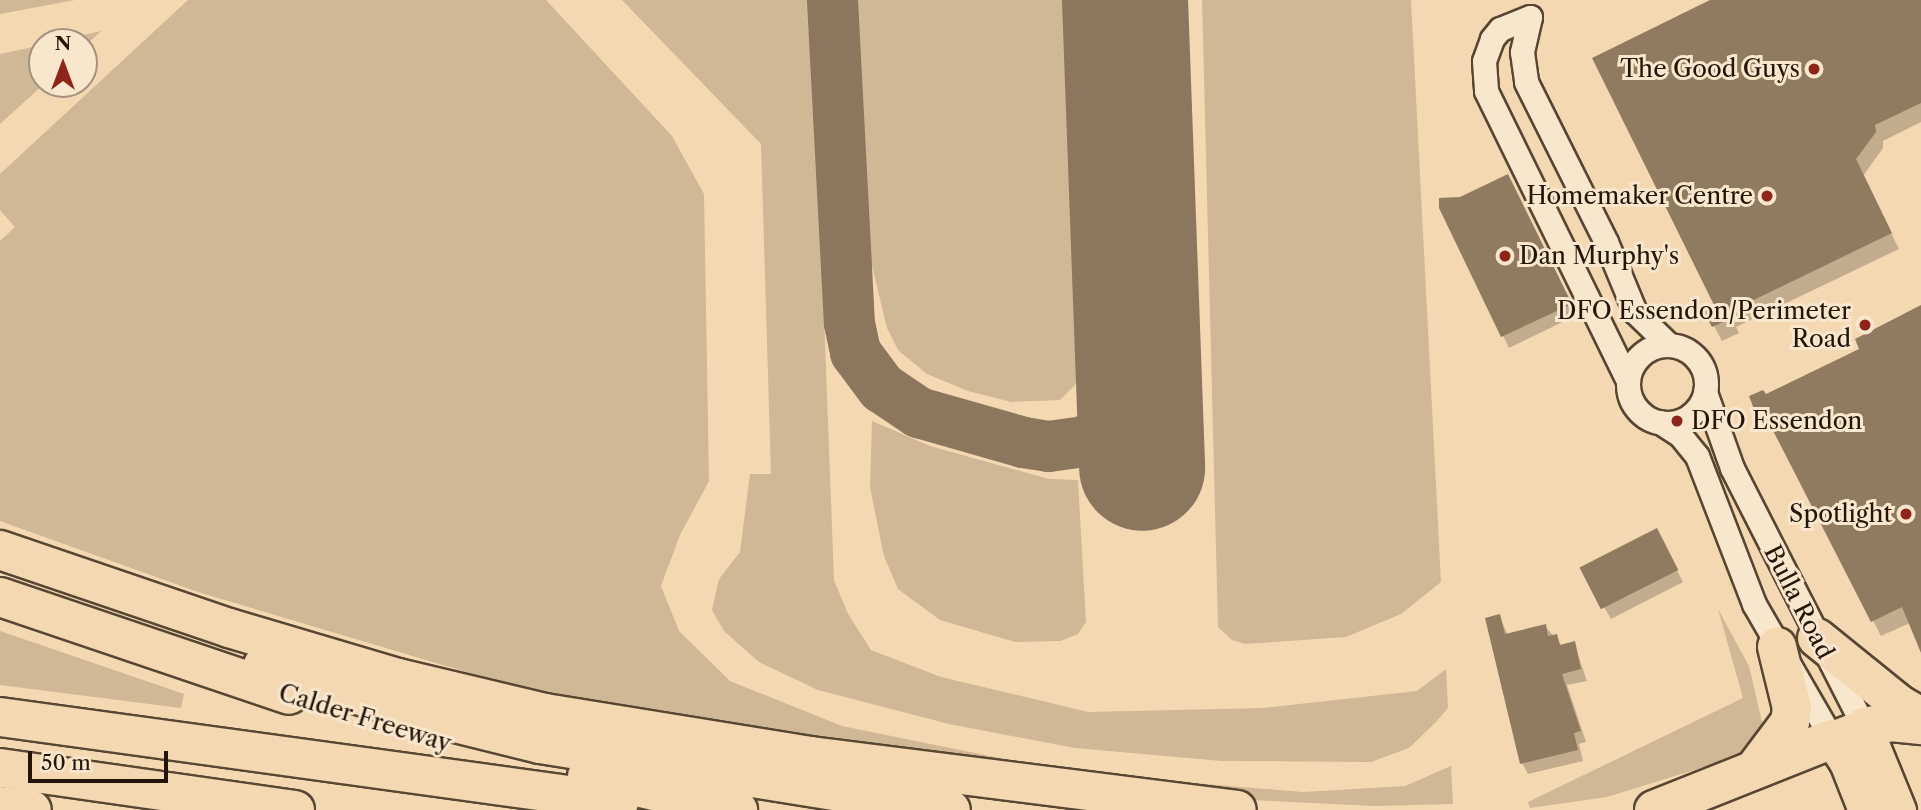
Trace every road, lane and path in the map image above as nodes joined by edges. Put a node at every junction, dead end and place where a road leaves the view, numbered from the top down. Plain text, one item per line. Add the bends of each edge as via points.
1 (1669, 345) junction
2 (1628, 382) junction
3 (1705, 392) junction
4 (1660, 422) junction
5 (0, 550) edge
6 (0, 572) edge
7 (0, 597) edge
8 (1817, 638) junction
9 (1777, 647) junction
10 (0, 717) edge
11 (1921, 717) edge
12 (1921, 725) edge
13 (1848, 733) junction
14 (811, 757) junction
15 (0, 768) edge
16 (1754, 772) junction
17 (0, 806) edge
18 (32, 810) edge
19 (295, 810) edge
20 (680, 810) edge
21 (738, 810) edge
22 (951, 810) edge
23 (1072, 810) edge
24 (1237, 810) edge
25 (1654, 810) edge
26 (1866, 810) edge
27 (1898, 810) edge

1 - 2 street via 1641,355
1 - 2 street via 1635,312 1526,82 1521,52 1530,17 1500,29 1484,61 1486,91
1 - 3 street via 1699,361
2 - 4 street via 1636,407
3 - 4 street via 1683,419
3 - 8 street, Bulla Road via 1732,468
4 - 9 street, Bulla Road via 1680,435 1696,456 1733,558
5 - 14 highway via 229,628 474,698 664,736
6 - 22 highway via 411,712 540,744
7 - 21 highway, Calder Freeway via 415,738
8 - 11 highway via 1899,705
8 - 13 street, Bulla Road
9 - 13 street, Bulla Road
9 - 16 highway via 1792,708 1790,722
10 - 20 highway
12 - 13 highway via 1891,722
13 - 16 highway
13 - 26 main road, Bulla Road via 1852,771
13 - 27 main road, Bulla Road
14 - 23 highway
14 - 24 highway
15 - 19 highway
16 - 25 highway
17 - 18 highway

